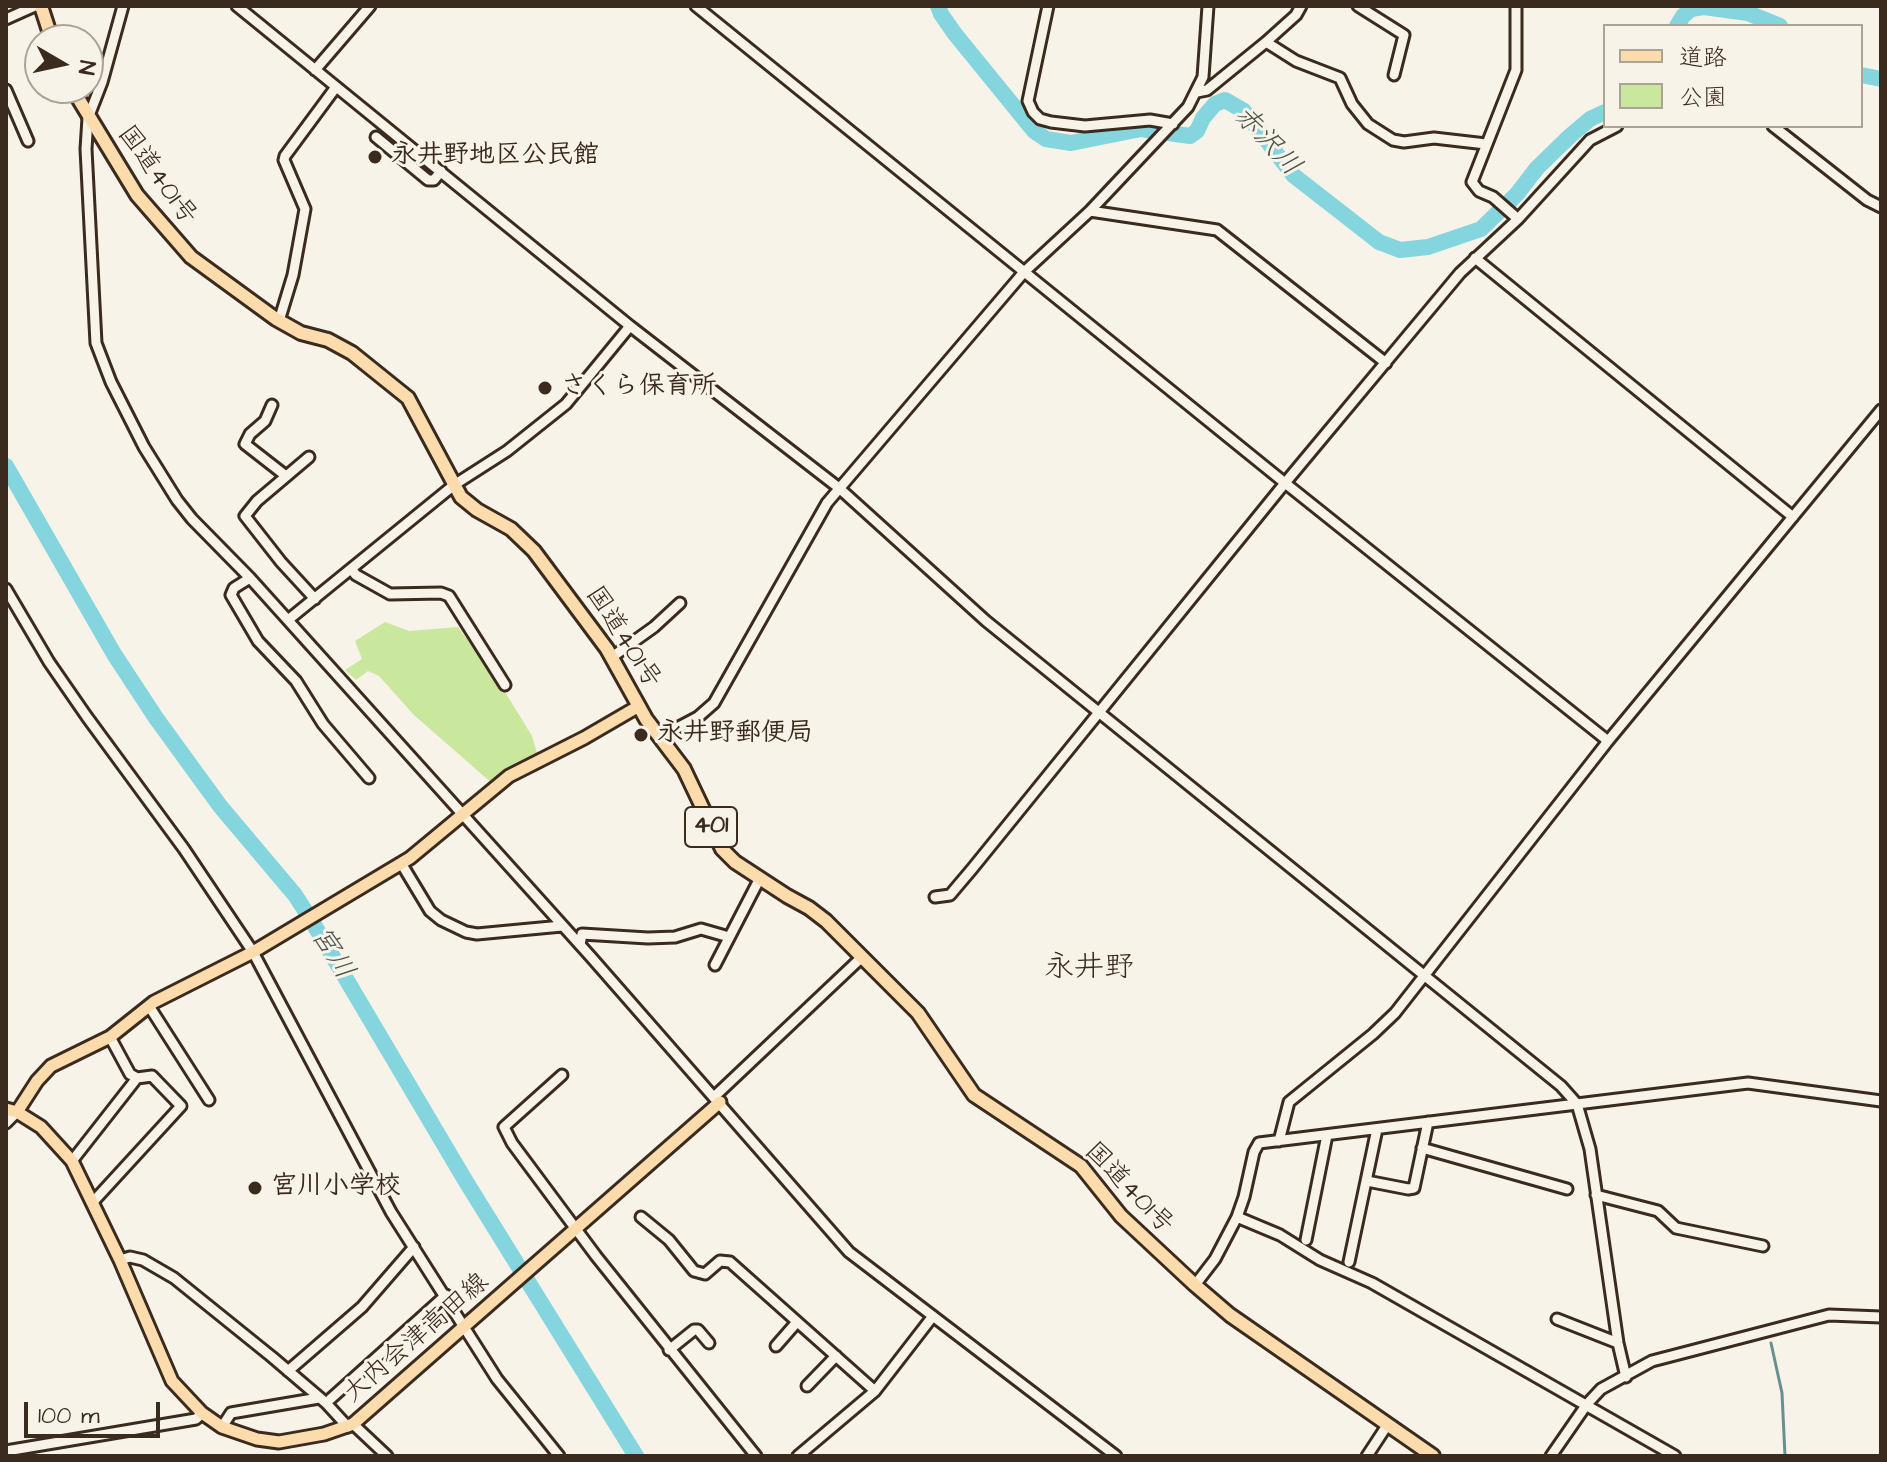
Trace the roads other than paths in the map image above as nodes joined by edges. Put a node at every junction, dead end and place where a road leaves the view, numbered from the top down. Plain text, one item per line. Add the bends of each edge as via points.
1 (38, 6) edge
2 (123, 6) edge
3 (237, 6) edge
4 (370, 6) edge
5 (696, 6) edge
6 (1048, 6) edge
7 (1208, 6) edge
8 (1301, 6) edge
9 (1358, 6) edge
10 (1516, 6) edge
11 (6, 19) edge
12 (1266, 42) junction
13 (315, 70) junction
14 (1394, 75) dead end
15 (336, 87) junction
16 (6, 90) edge
17 (1197, 92) junction
18 (81, 104) edge
19 (88, 118) junction
20 (1173, 124) junction
21 (1613, 128) edge
22 (1776, 128) edge
23 (376, 137) dead end
24 (28, 141) dead end
25 (1486, 144) junction
26 (441, 171) junction
27 (1881, 207) edge
28 (1090, 211) junction
29 (1518, 219) junction
30 (1475, 258) junction
31 (1024, 272) junction
32 (279, 321) junction
33 (630, 326) junction
34 (1386, 363) junction
35 (272, 405) dead end
36 (1881, 410) edge
37 (309, 457) dead end
38 (286, 476) junction
39 (1285, 483) junction
40 (454, 485) junction
41 (839, 488) junction
42 (1793, 517) junction
43 (351, 569) junction
44 (250, 578) junction
45 (6, 589) edge
46 (315, 599) junction
47 (680, 603) dead end
48 (288, 620) junction
49 (612, 657) junction
50 (505, 685) dead end
51 (639, 706) junction
52 (1100, 712) junction
53 (660, 737) junction
54 (1608, 741) junction
55 (369, 778) dead end
56 (463, 815) junction
57 (401, 863) junction
58 (760, 878) junction
59 (935, 897) dead end
60 (562, 926) junction
61 (729, 937) junction
62 (580, 945) junction
63 (253, 952) junction
64 (862, 957) junction
65 (715, 965) dead end
66 (1424, 973) junction
67 (149, 1006) junction
68 (110, 1037) junction
69 (562, 1075) dead end
70 (137, 1078) junction
71 (718, 1099) junction
72 (209, 1100) dead end
73 (1881, 1101) edge
74 (1577, 1104) junction
75 (11, 1111) edge
76 (1428, 1122) junction
77 (6, 1123) edge
78 (1377, 1129) junction
79 (1327, 1135) junction
80 (1279, 1141) junction
81 (1422, 1148) junction
82 (72, 1161) junction
83 (1367, 1181) junction
84 (1567, 1189) dead end
85 (1596, 1195) junction
86 (92, 1203) junction
87 (641, 1217) dead end
88 (1237, 1217) junction
89 (573, 1230) junction
90 (1306, 1240) dead end
91 (1763, 1246) dead end
92 (414, 1247) junction
93 (120, 1260) junction
94 (1349, 1262) dead end
95 (1195, 1285) junction
96 (446, 1295) junction
97 (933, 1316) junction
98 (1881, 1317) edge
99 (1557, 1319) dead end
100 (797, 1322) junction
101 (468, 1326) junction
102 (709, 1343) dead end
103 (1618, 1343) junction
104 (776, 1346) dead end
105 (669, 1350) junction
106 (836, 1356) junction
107 (288, 1371) junction
108 (1626, 1377) junction
109 (807, 1386) dead end
110 (875, 1391) junction
111 (322, 1401) junction
112 (1587, 1404) junction
113 (202, 1413) junction
114 (1388, 1424) junction
115 (350, 1426) junction
116 (222, 1427) junction
117 (6, 1451) edge
118 (387, 1456) edge
119 (559, 1456) edge
120 (756, 1456) edge
121 (799, 1456) edge
122 (1116, 1456) edge
123 (1367, 1456) edge
124 (1433, 1456) edge
125 (1551, 1456) edge
126 (1675, 1456) edge

1 - 11 street
2 - 19 street
3 - 13 street
4 - 13 street
5 - 31 street
6 - 20 street via 1028,101 1040,119 1085,126 1150,120
7 - 17 street via 1204,71
8 - 12 street
9 - 14 street via 1404,35
10 - 25 street via 1516,70
12 - 17 street via 1207,90
12 - 25 street via 1340,78 1368,124 1393,140
13 - 15 street
15 - 26 street
15 - 32 street via 284,160 305,209
16 - 24 street
17 - 20 street
18 - 19 highway, 国道401号 / 401
19 - 32 highway, 国道401号 / 401 via 137,195 180,247
19 - 44 street via 96,343 137,434 177,500
20 - 28 street
21 - 29 street via 1590,140
22 - 27 street
23 - 26 street via 428,180
25 - 29 street via 1472,182
26 - 33 street
28 - 31 street
28 - 34 street via 1217,230
29 - 30 street
30 - 34 street
30 - 42 street
31 - 39 street
31 - 41 street
32 - 40 highway, 国道401号 / 401 via 352,353 399,389
33 - 40 street via 573,397 507,451
33 - 41 street
34 - 39 street
35 - 38 street via 245,444
36 - 42 street
37 - 38 street
38 - 46 street via 245,516
39 - 52 street
39 - 54 street
40 - 43 street
40 - 49 highway, 国道401号 / 401 via 466,501 511,529 534,551
41 - 52 street via 986,621
41 - 53 street via 714,703
42 - 54 street
43 - 46 street
43 - 50 street via 390,594 449,596
44 - 48 street
44 - 55 street via 231,595 258,641 296,681 323,724
45 - 63 street via 49,662
46 - 48 street
47 - 49 street
48 - 56 street
49 - 51 highway, 国道401号 / 401
51 - 53 highway, 国道401号 / 401
51 - 56 main road via 509,776
52 - 59 street via 950,895
52 - 66 street
53 - 58 highway, 国道401号 / 401 via 684,769 722,849
54 - 66 street
56 - 57 main road
56 - 60 street
57 - 60 street via 430,911 466,932
57 - 63 main road
58 - 61 street
58 - 64 highway, 国道401号 / 401 via 809,908
60 - 62 street
61 - 62 street via 701,929 675,937 582,934
61 - 65 street
62 - 71 street
63 - 67 main road
63 - 92 street
64 - 71 street
64 - 95 highway, 国道401号 / 401 via 918,1013 974,1095 1081,1166 1121,1216
66 - 74 street
66 - 80 street via 1395,1013 1289,1102
67 - 68 main road
67 - 72 street
68 - 70 street
68 - 75 main road via 51,1066
69 - 89 street via 504,1127
70 - 82 street
70 - 86 street via 152,1076 181,1106
71 - 89 main road, 大内会津高田線
71 - 97 street via 849,1252
73 - 74 street via 1748,1083
74 - 76 street
74 - 85 street
75 - 77 street
75 - 82 main road, 大内会津高田線 via 41,1127
76 - 78 street
76 - 81 street
78 - 79 street
78 - 83 street
79 - 80 street
79 - 90 street
80 - 88 street via 1259,1143 1254,1152
81 - 83 street via 1414,1188
81 - 84 street
82 - 86 main road, 大内会津高田線
83 - 94 street
85 - 91 street via 1658,1211 1676,1228
85 - 103 street
86 - 93 main road, 大内会津高田線
87 - 100 street via 694,1271 705,1274 722,1260 730,1262
88 - 95 street
88 - 112 street via 1350,1272
89 - 101 main road, 大内会津高田線
89 - 105 street
92 - 96 street
92 - 107 street via 362,1307
93 - 107 street via 143,1260 174,1278
93 - 113 main road, 大内会津高田線 via 172,1381
95 - 114 highway, 国道401号 / 401
96 - 101 street
96 - 111 street
97 - 110 street
97 - 122 street
98 - 108 street via 1829,1315 1789,1324 1652,1361
99 - 103 street
100 - 104 street
100 - 106 street
101 - 115 main road, 大内会津高田線
101 - 119 street via 497,1379
102 - 105 street via 694,1330
103 - 108 street
105 - 120 street
106 - 109 street
106 - 110 street
107 - 111 street
108 - 112 street via 1601,1389
110 - 121 street
111 - 115 street
111 - 116 street via 231,1413
112 - 125 street
112 - 126 street
113 - 116 main road, 大内会津高田線
113 - 117 street via 196,1419
114 - 123 street
114 - 124 highway, 国道401号 / 401
115 - 116 main road, 大内会津高田線 via 279,1442
115 - 118 street

